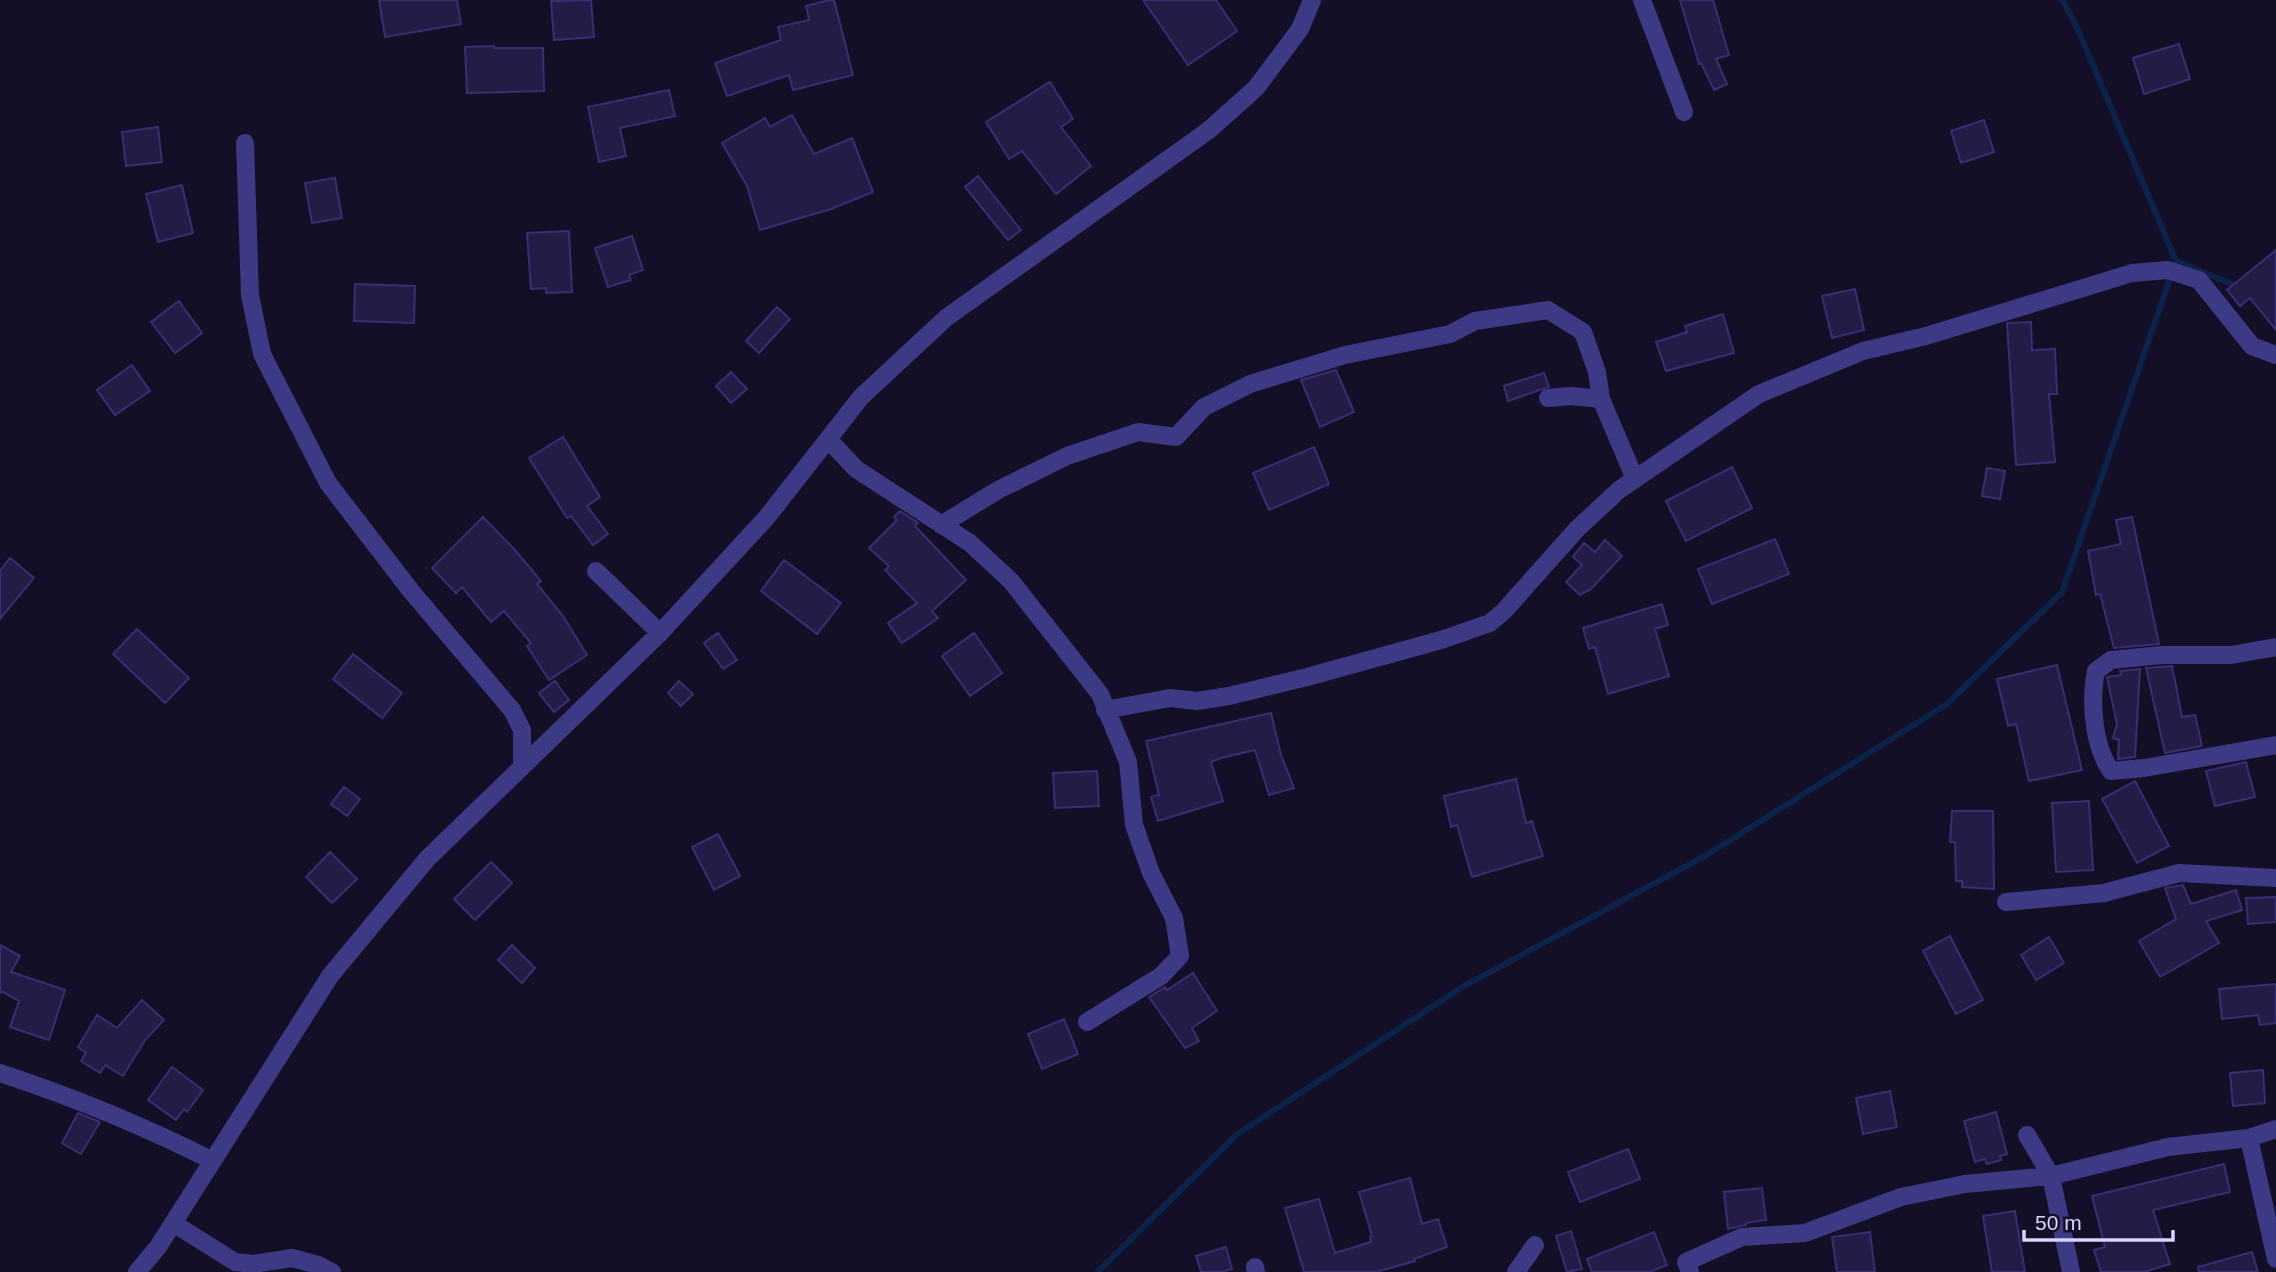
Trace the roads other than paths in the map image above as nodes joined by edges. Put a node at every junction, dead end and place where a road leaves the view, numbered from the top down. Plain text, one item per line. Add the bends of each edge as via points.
1 (1312, 0) edge
2 (1642, 0) edge
3 (1684, 112) dead end
4 (245, 143) dead end
5 (2276, 355) edge
6 (1548, 398) dead end
7 (1601, 399) junction
8 (828, 439) junction
9 (1635, 479) junction
10 (941, 525) junction
11 (596, 571) dead end
12 (660, 633) junction
13 (2276, 647) edge
14 (1105, 710) junction
15 (2276, 745) edge
16 (522, 767) junction
17 (2276, 878) edge
18 (2006, 902) dead end
19 (1087, 1022) dead end
20 (0, 1073) edge
21 (2276, 1129) edge
22 (2027, 1135) dead end
23 (2249, 1138) junction
24 (213, 1161) junction
25 (2051, 1176) junction
26 (173, 1223) junction
27 (1535, 1245) dead end
28 (2276, 1259) edge
29 (256, 1268) edge
30 (137, 1272) edge
31 (332, 1272) edge
32 (1516, 1272) edge
33 (1689, 1272) edge
34 (2071, 1272) edge

1 - 8 street via 1300,29 1256,88 1209,130 946,318 862,397
2 - 3 street
4 - 16 street via 250,295 262,354 328,484 512,710 522,730
5 - 9 street via 2252,345 2199,281 2168,270 2132,273 1863,351 1803,374 1759,394
6 - 7 street
7 - 9 street
7 - 10 street via 1583,332 1548,310 1475,321 1450,334 1345,355 1250,384 1204,407 1176,437 1138,432 1067,456
8 - 10 street via 856,470
8 - 12 street via 767,517
9 - 14 street via 1577,529 1490,623 1428,644 1228,696 1197,701 1170,698
10 - 14 street via 970,543 1011,581 1100,694
11 - 12 street
12 - 16 street
13 - 15 street via 2231,655 2111,660 2096,671 2092,690 2095,724 2111,771
14 - 19 street via 1128,762 1134,825 1174,918 1180,956 1161,976
16 - 24 street via 427,859 330,976
17 - 18 street via 2179,873 2104,893
20 - 24 street via 155,1132
21 - 23 street
22 - 25 street
23 - 25 street via 2168,1147
23 - 28 street
24 - 26 street
25 - 33 street via 1965,1184 1901,1197 1805,1233 1742,1237 1686,1262
25 - 34 street
26 - 29 street via 235,1262
26 - 30 street
27 - 32 street
29 - 31 street via 292,1258

